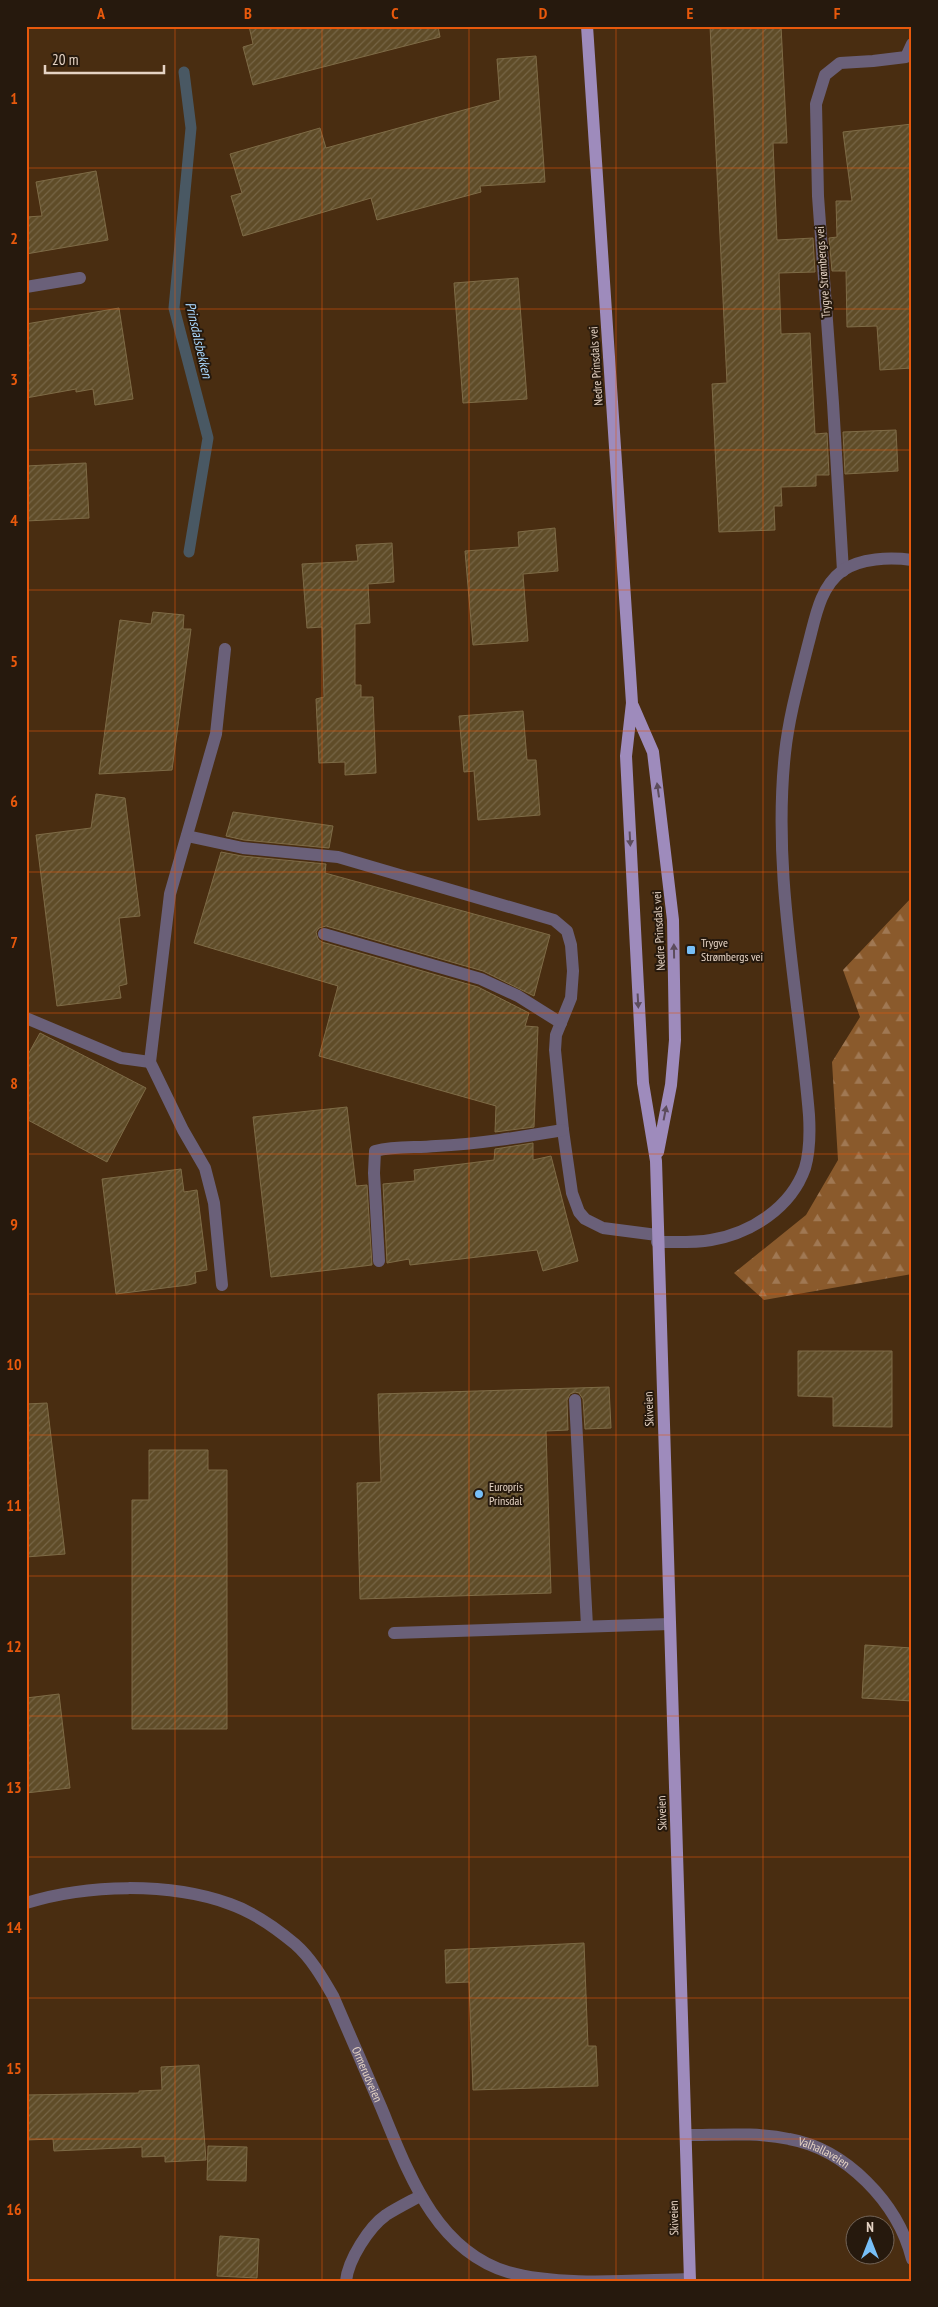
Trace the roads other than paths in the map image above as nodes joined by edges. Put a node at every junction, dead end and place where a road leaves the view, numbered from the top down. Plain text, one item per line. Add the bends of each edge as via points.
1 (588, 26) edge
2 (912, 44) edge
3 (80, 278) dead end
4 (26, 288) edge
5 (912, 560) edge
6 (843, 570) junction
7 (225, 648) dead end
8 (632, 703) junction
9 (187, 836) junction
10 (324, 934) dead end
11 (26, 1018) edge
12 (561, 1023) junction
13 (150, 1062) junction
14 (562, 1130) junction
15 (656, 1161) junction
16 (657, 1239) junction
17 (379, 1261) dead end
18 (222, 1285) dead end
19 (661, 1345) joint
20 (576, 1400) dead end
21 (670, 1624) junction
22 (587, 1626) junction
23 (394, 1633) dead end
24 (26, 1903) edge
25 (686, 2135) junction
26 (420, 2196) junction
27 (912, 2259) edge
28 (690, 2280) edge
29 (346, 2281) edge

1 - 8 main road, Nedre Prinsdals vei
2 - 6 street, Trygve Strømbergs vei via 906,57 840,63 825,75 816,104 818,196
3 - 4 street
5 - 6 street via 878,559
6 - 16 street via 824,591 817,612 793,705 782,792 782,863 809,1115 810,1142 804,1168 781,1204 758,1224 710,1240
7 - 9 street via 216,734
8 -> 15 main road, Nedre Prinsdals vei via 626,756 634,922 643,1083
15 -> 8 main road, Nedre Prinsdals vei via 671,1085 675,1040 673,920 653,752
9 - 12 street via 243,848 338,858 554,920 566,931 572,945 574,971 571,998
9 - 13 street via 170,894
10 - 12 street via 481,979 518,996
11 - 13 street via 121,1058
12 - 14 street via 554,1050
13 - 18 street via 205,1168 214,1203
14 - 16 street via 572,1193 579,1212 603,1228
14 - 17 street via 491,1141 394,1146 376,1151 374,1174
15 - 16 main road, Nedre Prinsdals vei
16 - 19 main road, Nedre Prinsdals vei
19 - 21 main road, Skiveien
20 - 22 street
21 - 22 street
21 - 25 main road, Skiveien
22 - 23 street
24 - 26 street, Ormerudveien via 54,1894 92,1889 169,1891 230,1904 280,1932 310,1959 333,1996
25 - 27 street, Valhallaveien via 790,2139 834,2156 872,2187 900,2229
25 - 28 main road, Skiveien
26 - 28 street, Ormerudveien via 442,2227 462,2247 473,2256 510,2272 566,2280
26 - 29 street via 385,2216 364,2239 346,2273

